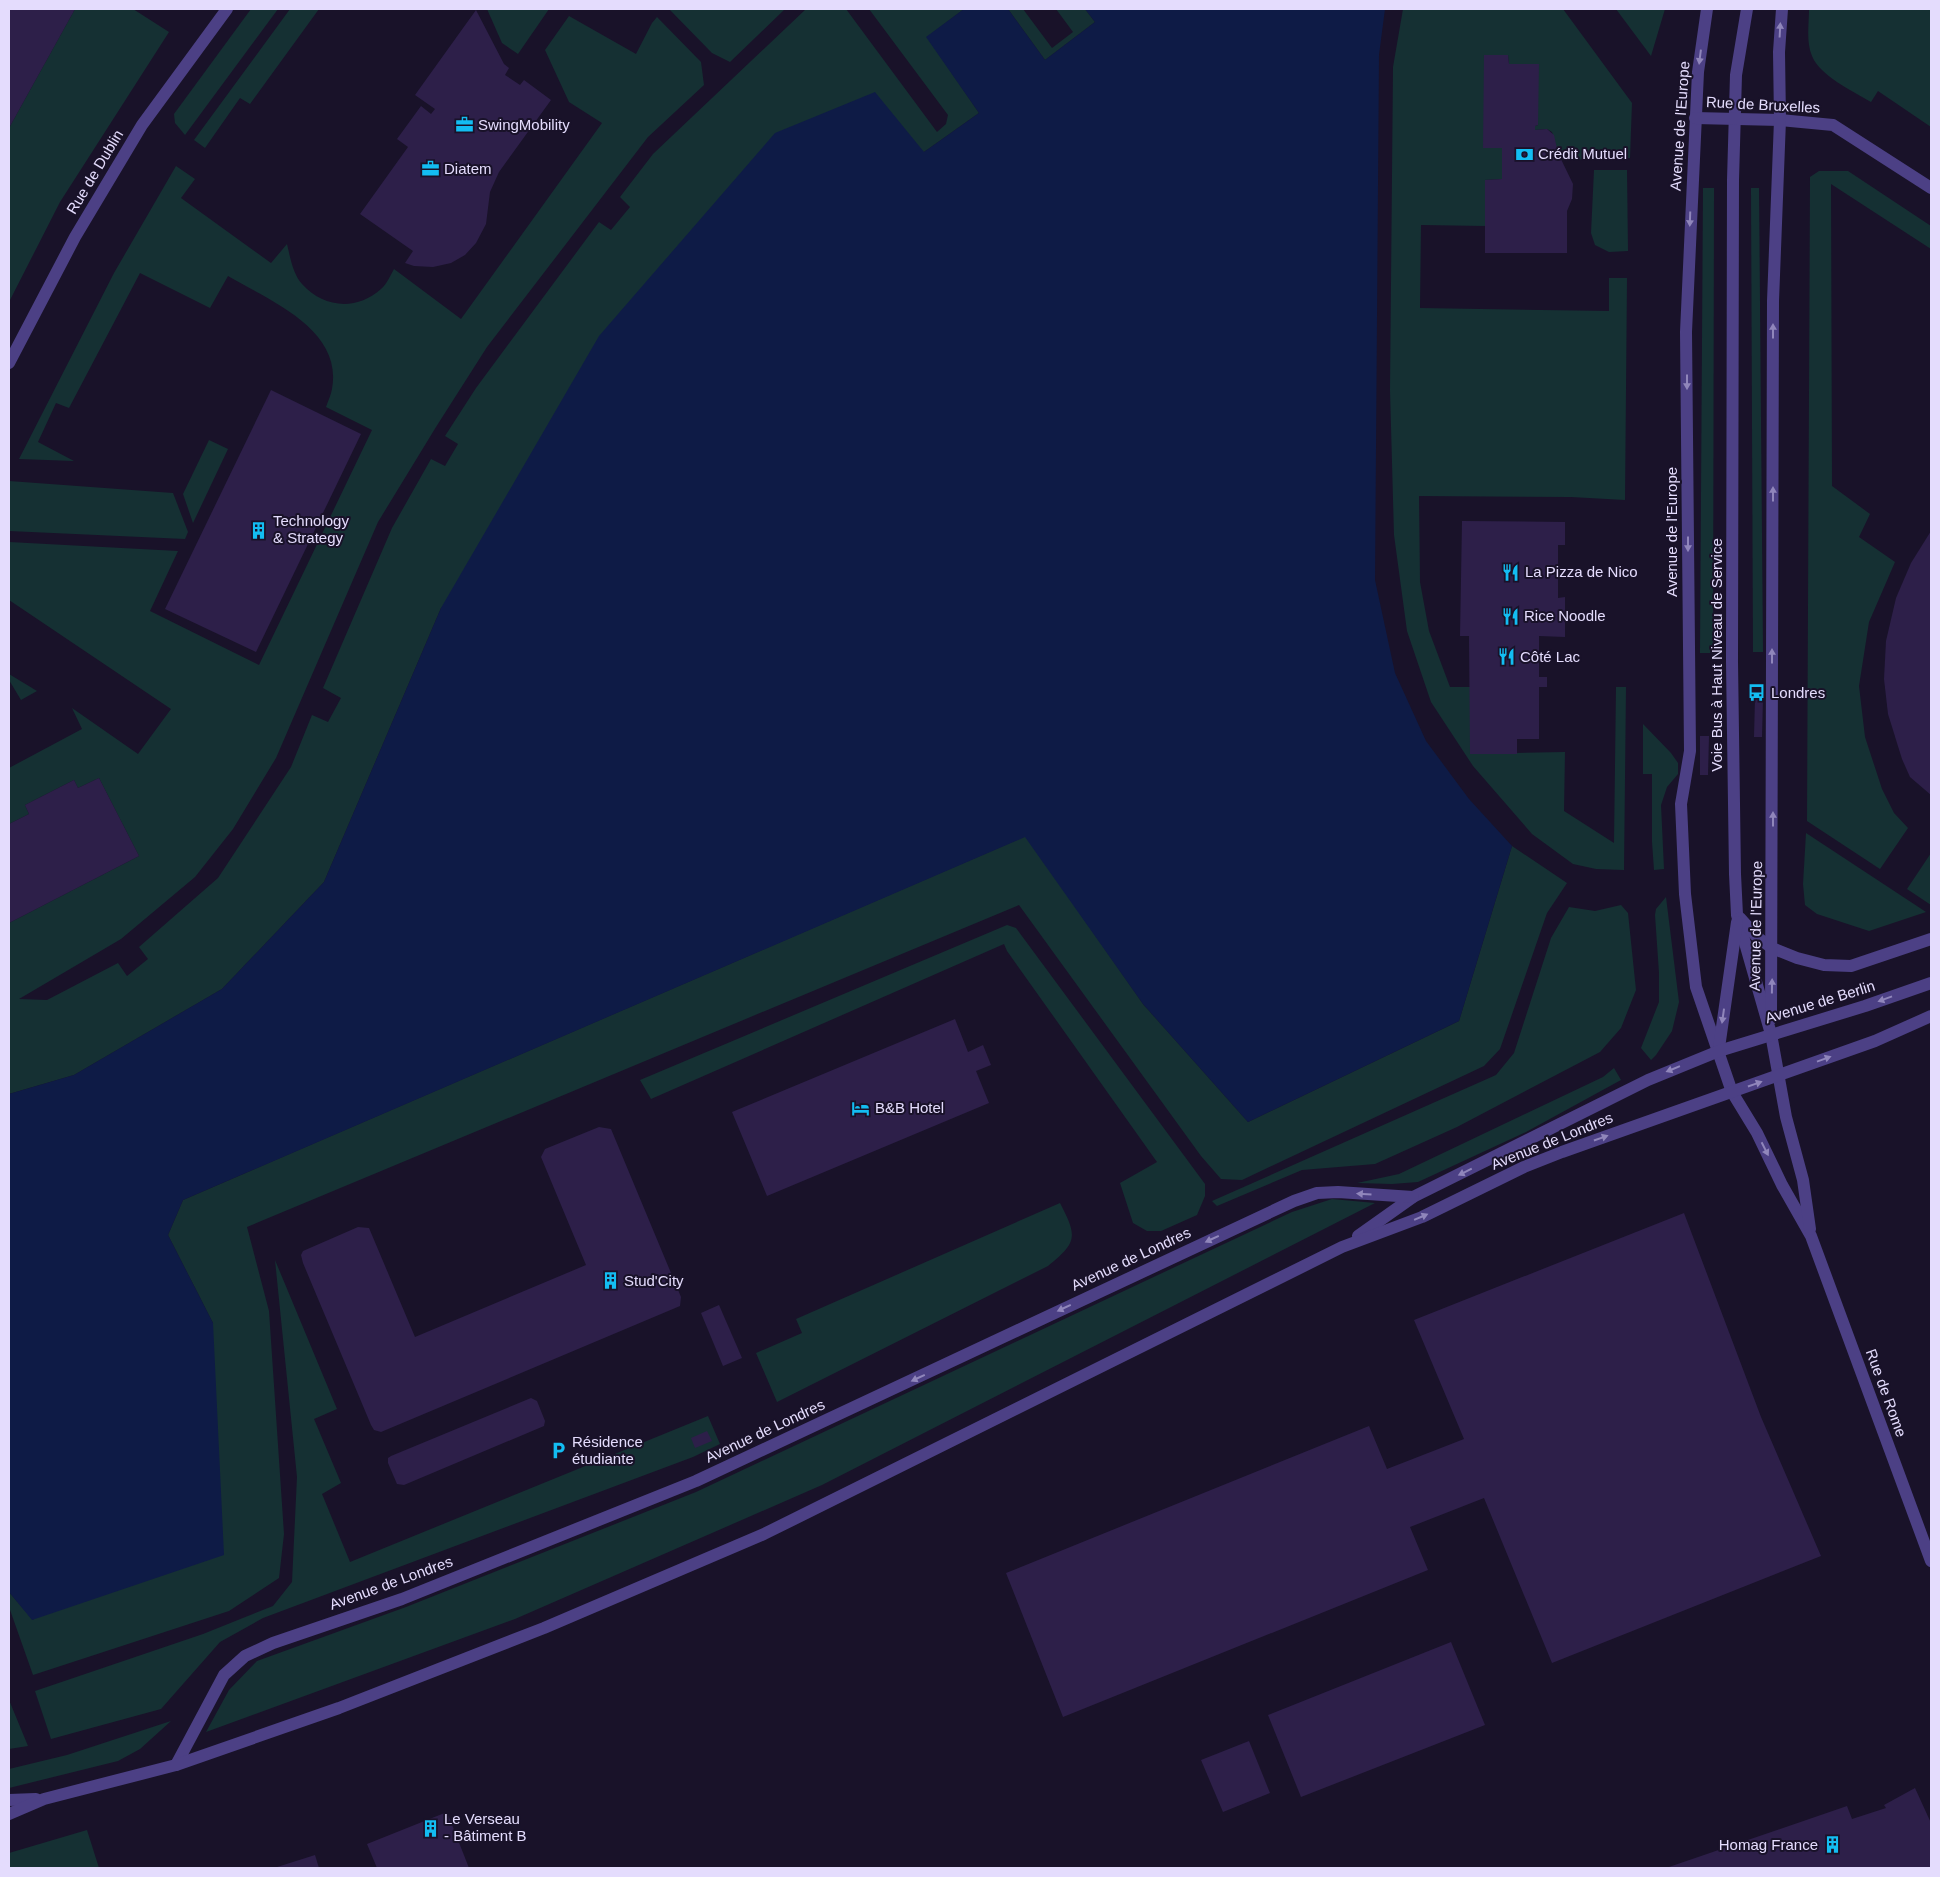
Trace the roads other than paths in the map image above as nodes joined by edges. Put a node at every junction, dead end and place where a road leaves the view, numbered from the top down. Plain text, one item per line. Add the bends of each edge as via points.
1 (227, 9) edge
2 (1706, 9) edge
3 (1746, 9) edge
4 (1782, 9) edge
5 (1695, 118) junction
6 (1735, 119) junction
7 (1780, 120) junction
8 (1931, 188) edge
9 (9, 363) edge
10 (1738, 915) junction
11 (1931, 939) edge
12 (1772, 948) junction
13 (1931, 983) edge
14 (1931, 1016) edge
15 (1771, 1034) junction
16 (1719, 1051) junction
17 (1778, 1076) junction
18 (1732, 1092) junction
19 (1413, 1197) junction
20 (1811, 1236) junction
21 (1342, 1247) junction
22 (1931, 1561) edge
23 (176, 1765) junction
24 (44, 1799) junction
25 (9, 1800) edge
26 (9, 1814) edge

1 - 9 street, Rue de Dublin via 142,125 75,237
2 -> 5 street, Avenue de l'Europe
3 - 6 street via 1736,75
7 -> 4 street, Avenue de l'Europe
5 - 6 street, Rue de Bruxelles
5 -> 16 street, Avenue de l'Europe via 1686,332 1690,751 1681,804 1684,880 1696,987
6 - 7 street, Rue de Bruxelles
6 - 10 street, Voie Bus à Haut Niveau de Service via 1732,662 1734,874
7 - 8 street, Rue de Bruxelles via 1833,125
12 -> 7 street, Avenue de l'Europe via 1773,301
10 - 12 street via 1757,937
10 - 15 street, Avenue de l'Europe
10 -> 16 street, Avenue de l'Europe
11 - 12 street via 1851,966 1824,965
15 -> 12 street, Avenue de l'Europe
13 -> 15 street, Avenue de Berlin
17 -> 14 street via 1875,1041
15 - 16 street, Avenue de Berlin
15 - 17 street, Avenue de l'Europe
16 - 18 street, Avenue de l'Europe
16 -> 19 street, Avenue de Londres via 1648,1080
18 -> 17 street, Avenue de Londres
17 - 20 street, Rue de Rome via 1803,1180
18 -> 20 street, Rue de Rome
21 -> 18 street, Avenue de Londres via 1422,1217 1562,1152
19 - 21 street, Avenue de Londres
19 -> 23 street, Avenue de Londres via 1338,1192 1317,1193 1294,1201 696,1481 402,1598 272,1643 245,1656 224,1676
20 - 22 street, Rue de Rome
21 - 23 street, Avenue de Londres via 764,1534 534,1632 339,1708
23 - 24 street, Avenue de Londres
24 - 25 street, Avenue de Londres
24 - 26 street, Avenue de Londres

